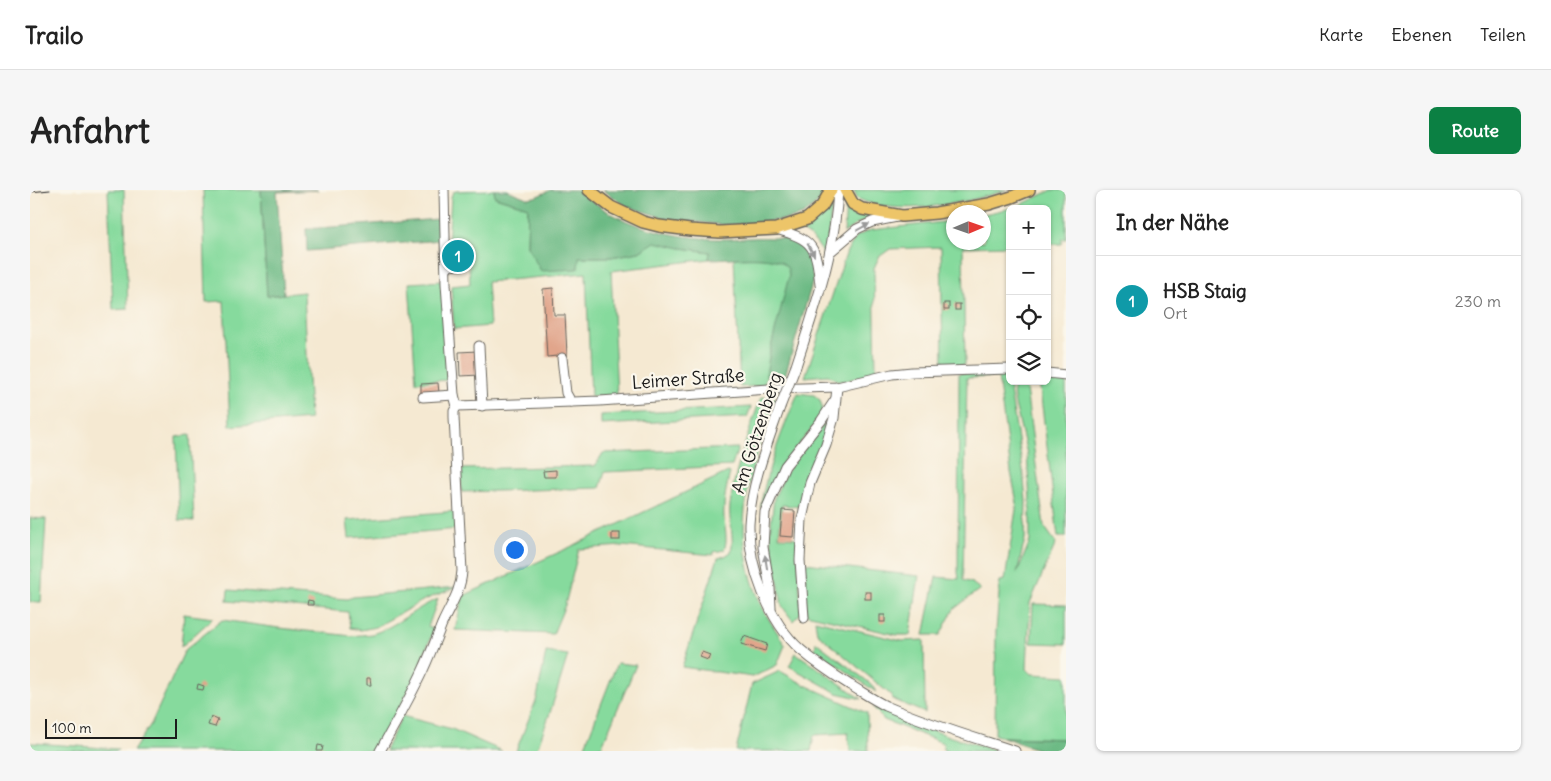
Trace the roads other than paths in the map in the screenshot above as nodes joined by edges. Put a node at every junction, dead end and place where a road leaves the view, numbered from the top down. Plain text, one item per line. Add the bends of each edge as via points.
1 (444, 190) edge
2 (589, 190) edge
3 (831, 190) edge
4 (838, 190) edge
5 (845, 190) edge
6 (1029, 190) edge
7 (902, 216) junction
8 (776, 229) junction
9 (830, 252) junction
10 (462, 265) dead end
11 (446, 266) junction
12 (821, 290) junction
13 (479, 346) dead end
14 (562, 358) dead end
15 (1006, 369) edge
16 (1051, 373) edge
17 (1066, 375) edge
18 (837, 387) junction
19 (454, 395) junction
20 (423, 397) dead end
21 (835, 399) junction
22 (571, 402) junction
23 (457, 406) junction
24 (482, 406) junction
25 (772, 610) junction
26 (804, 618) dead end
27 (380, 751) edge
28 (1015, 751) edge

1 - 11 street
2 - 8 main road via 622,213 659,226 720,232
3 - 8 main road via 822,206 807,219
4 - 9 street, Am Götzenberg
5 - 7 main road via 853,204
6 - 7 main road via 989,204
9 -> 7 street via 857,229 872,222
8 -> 12 street via 796,235 810,244
9 - 12 street, Am Götzenberg
10 - 11 street
11 - 19 street
12 - 25 street, Am Götzenberg, bridge via 756,481 749,524 752,561
13 - 24 street
14 - 22 street via 566,393
15 - 18 street, Leimer Straße via 892,374
16 - 17 street
18 - 21 street
18 - 22 street, Leimer Straße
19 - 20 street
19 - 23 street
25 -> 21 street via 763,547 765,512 784,466
21 - 26 street via 834,418 810,483 802,520 800,560
22 - 24 street, Leimer Straße
23 - 24 street, Leimer Straße
23 - 27 street via 454,417 461,582 424,668
25 - 28 street, Am Götzenberg via 800,650 886,706

